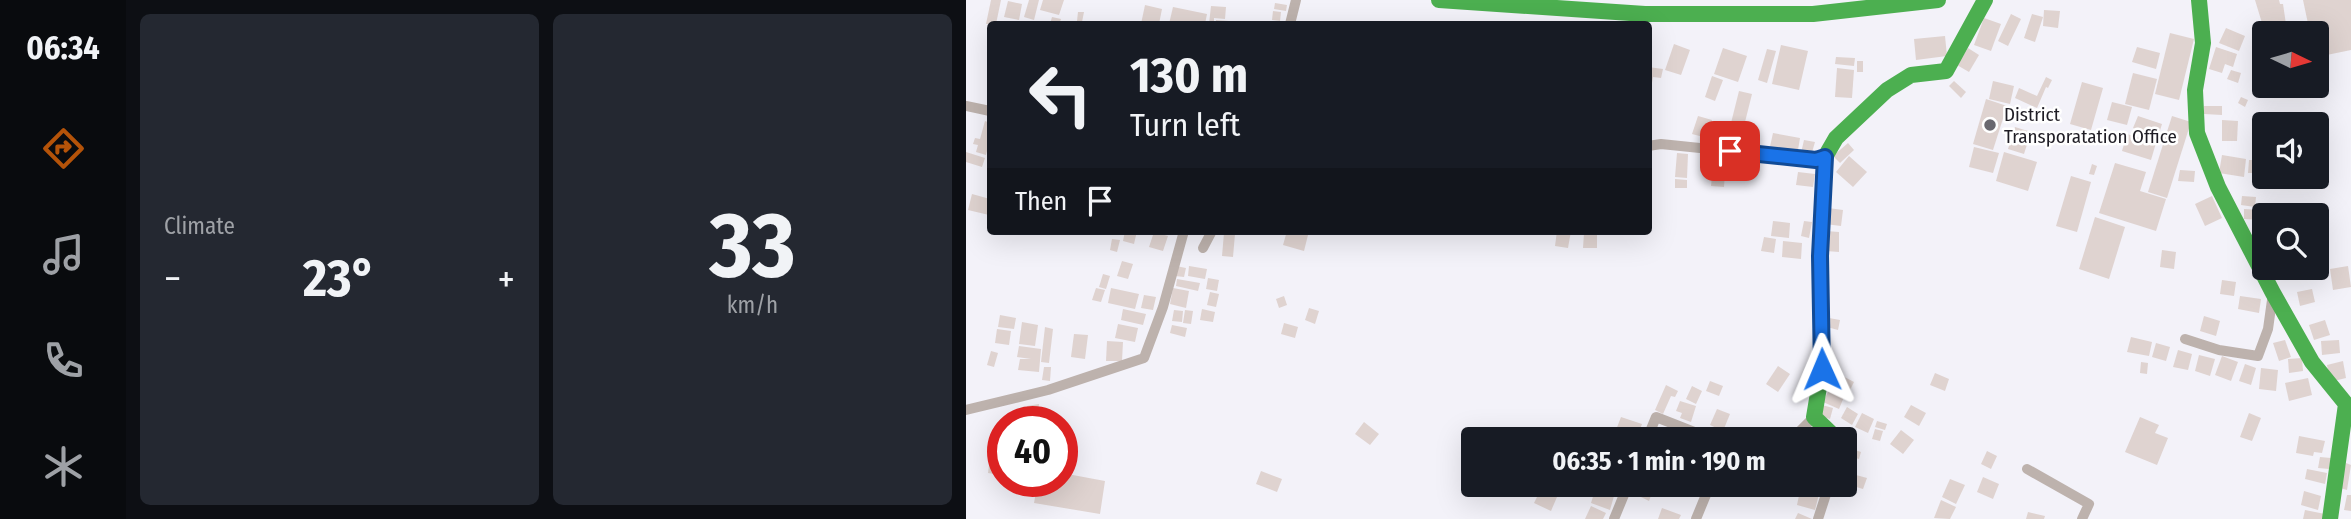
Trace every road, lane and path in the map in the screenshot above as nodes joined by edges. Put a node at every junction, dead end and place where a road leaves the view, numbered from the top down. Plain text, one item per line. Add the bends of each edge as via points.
1 (1296, 0) edge
2 (1439, 0) edge
3 (1938, 0) edge
4 (1985, 0) edge
5 (2199, 0) edge
6 (1291, 21) edge
7 (966, 106) edge
8 (987, 110) edge
9 (1652, 145) edge
10 (1825, 157) junction
11 (1183, 235) edge
12 (1210, 235) edge
13 (1203, 248) dead end
14 (2273, 293) junction
15 (2185, 339) dead end
16 (2349, 403) edge
17 (966, 410) edge
18 (1814, 418) junction
19 (1652, 427) edge
20 (1681, 427) edge
21 (1804, 427) edge
22 (1824, 427) edge
23 (2026, 469) dead end
24 (1623, 497) edge
25 (1705, 497) edge
26 (1825, 497) edge
27 (1614, 519) edge
28 (1696, 519) edge
29 (1818, 519) edge
30 (2082, 519) edge
31 (2330, 519) edge

1 - 6 street
2 - 3 main road via 1646,14 1812,14
4 - 10 main road via 1946,71 1911,75 1887,90 1836,138
5 - 14 main road via 2203,43 2195,90 2197,134 2218,187
7 - 8 street
9 - 10 street via 1816,160
10 - 18 main road via 1820,256 1822,369
11 - 17 street via 1143,359
12 - 13 street
14 - 15 street via 2258,356
14 - 16 main road via 2312,362
16 - 31 main road
18 - 21 street
18 - 22 main road
19 - 20 street via 1656,417
23 - 30 street via 2089,504
24 - 27 street
25 - 28 street
26 - 29 street

